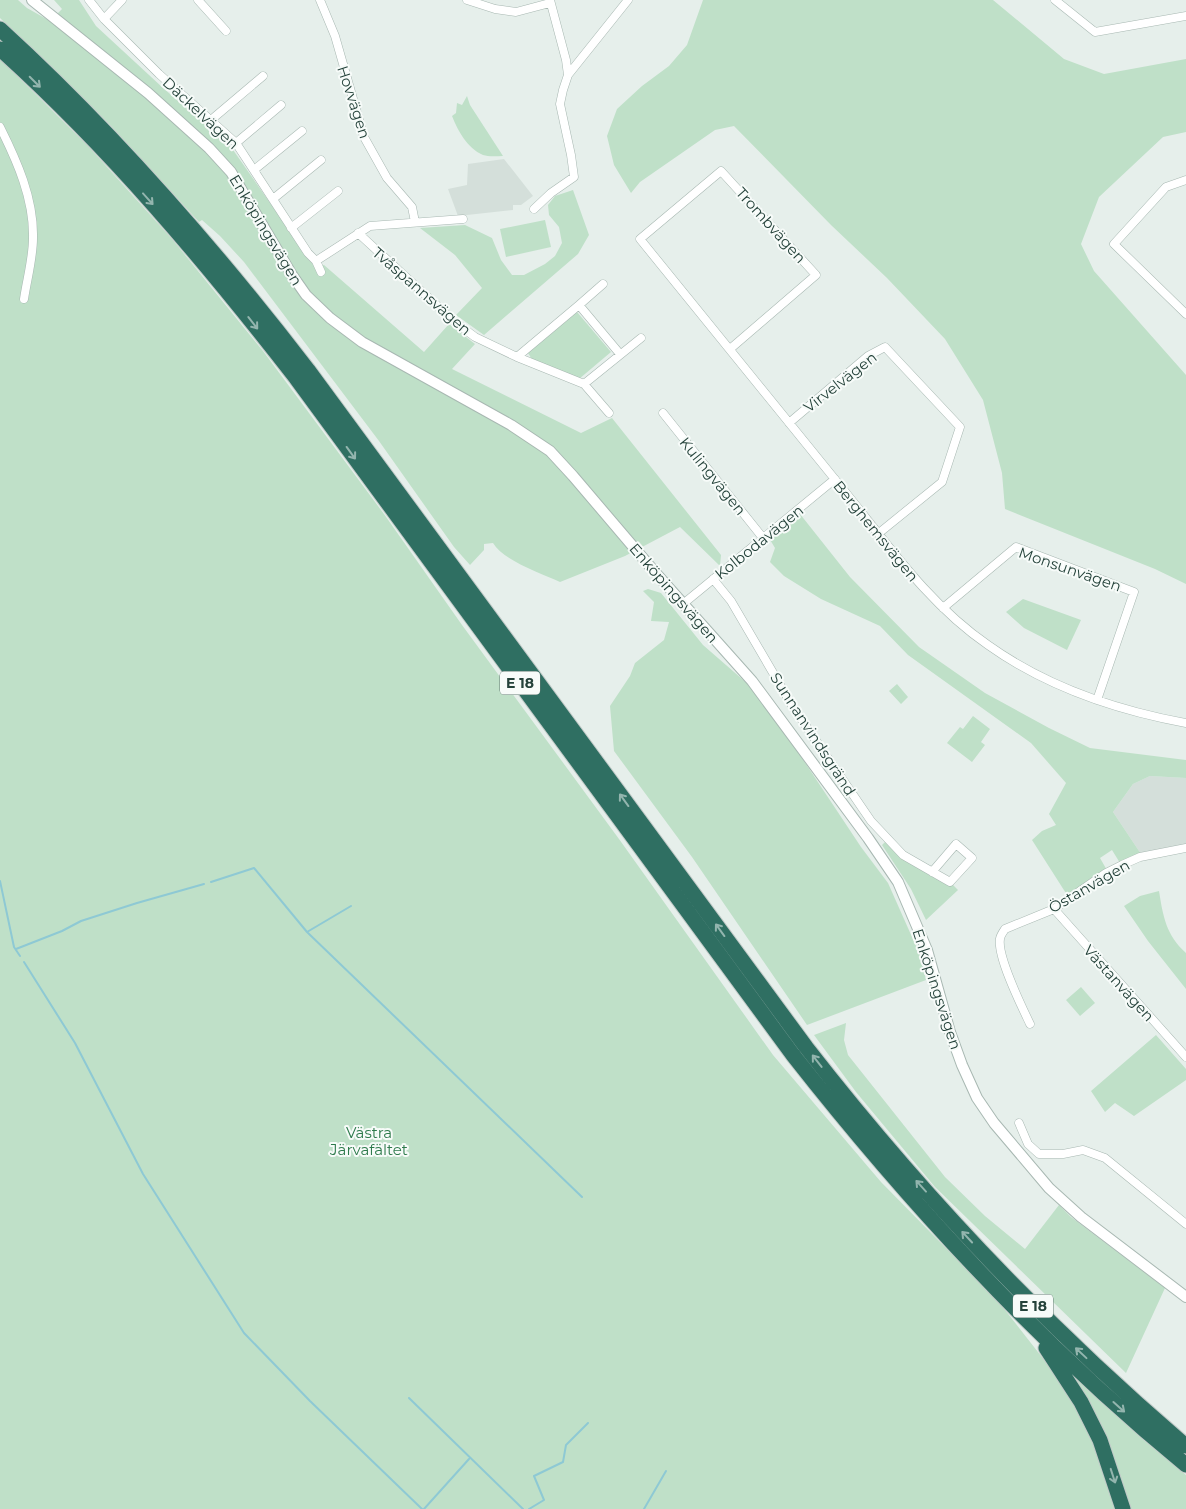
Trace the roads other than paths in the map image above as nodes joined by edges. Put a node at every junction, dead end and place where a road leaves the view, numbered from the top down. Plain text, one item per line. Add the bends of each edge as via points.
1 (32, 0) edge
2 (89, 0) edge
3 (122, 0) edge
4 (198, 0) edge
5 (320, 0) edge
6 (467, 0) edge
7 (628, 0) edge
8 (1055, 0) edge
9 (550, 2) edge
10 (1186, 16) edge
11 (104, 19) junction
12 (0, 29) edge
13 (226, 31) dead end
14 (0, 49) edge
15 (568, 75) junction
16 (263, 76) dead end
17 (281, 105) dead end
18 (211, 120) junction
19 (0, 127) edge
20 (302, 131) dead end
21 (236, 143) junction
22 (321, 160) dead end
23 (254, 170) junction
24 (1186, 180) edge
25 (338, 191) dead end
26 (273, 199) junction
27 (534, 209) dead end
28 (463, 219) dead end
29 (415, 222) junction
30 (291, 228) junction
31 (358, 233) junction
32 (640, 239) joint
33 (316, 261) junction
34 (321, 272) dead end
35 (603, 284) dead end
36 (24, 299) dead end
37 (579, 305) junction
38 (1186, 314) edge
39 (642, 338) dead end
40 (730, 349) junction
41 (620, 354) junction
42 (517, 357) junction
43 (584, 384) junction
44 (609, 413) dead end
45 (663, 413) dead end
46 (789, 423) junction
47 (835, 479) junction
48 (879, 534) junction
49 (763, 538) junction
50 (713, 579) junction
51 (682, 604) junction
52 (943, 608) junction
53 (1097, 700) junction
54 (1186, 723) edge
55 (1186, 848) edge
56 (932, 872) junction
57 (1054, 909) junction
58 (1030, 1024) dead end
59 (1186, 1057) edge
60 (1019, 1123) dead end
61 (1186, 1224) edge
62 (1186, 1296) edge
63 (1032, 1326) junction
64 (1148, 1414) junction
65 (1186, 1438) edge
66 (1186, 1446) edge
67 (1186, 1466) edge
68 (1123, 1509) edge

1 - 51 street, Enköpingsvägen via 148,93 209,148 231,172 306,295 330,318 362,342 511,425 550,451
2 - 11 street, Däckelvägen
3 - 11 street
4 - 13 street
5 - 29 street, Hovvägen via 364,137 387,178 412,207
6 - 9 street via 495,10 516,12
7 - 15 street
8 - 10 street via 1095,32
9 - 15 street
11 - 18 street, Däckelvägen via 185,99
64 -> 12 highway, E 18 via 1022,1294 876,1135 806,1047 259,307 126,153
14 -> 63 highway, E 18 via 128,176 248,316 799,1062 902,1188
15 - 27 street via 560,104 574,177
16 - 18 street
17 - 21 street
18 - 21 street, Däckelvägen
19 - 36 street via 30,201 33,219
20 - 23 street
21 - 23 street, Däckelvägen
22 - 26 street
23 - 26 street, Däckelvägen
24 - 38 street via 1166,187 1114,244
25 - 30 street
26 - 30 street, Däckelvägen
28 - 29 street
29 - 31 street via 370,226
30 - 33 street, Däckelvägen
31 - 33 street
31 - 42 street, Tvåspannsvägen via 455,322 475,337
32 - 40 street, Berghemsvägen
32 - 40 street, Trombvägen via 721,171 816,275
33 - 34 street, Däckelvägen
35 - 37 street
37 - 41 street
37 - 42 street
39 - 41 street
40 - 46 street, Berghemsvägen
41 - 43 street
42 - 43 street, Tvåspannsvägen
43 - 44 street, Tvåspannsvägen
45 - 49 street, Kulingvägen
46 - 47 street, Berghemsvägen
46 - 48 street, Virvelvägen via 868,356 885,347 960,427 942,482
47 - 48 street, Berghemsvägen
47 - 49 street, Kolbodavägen
48 - 52 street, Berghemsvägen via 922,588
49 - 50 street, Kolbodavägen
50 - 51 street, Kolbodavägen
50 - 56 street, Sunnanvindsgränd via 793,707 871,821 903,855
51 - 62 street, Enköpingsvägen via 752,681 898,882 927,950 962,1065 994,1123 1049,1188 1081,1218
52 - 53 street, Berghemsvägen via 987,645 1032,672 1071,692
52 - 53 street, Monsunvägen via 1016,547 1134,592
53 - 54 street, Berghemsvägen via 1147,716
55 - 57 street, Östanvägen via 1122,865
56 - 56 street, Sunnanvindsgränd via 950,882 972,858 956,844
57 - 58 street, Östanvägen via 1005,929 1000,940 1009,978
57 - 59 street, Västanvägen
60 - 61 street via 1028,1144 1039,1154 1083,1150 1105,1158
63 -> 67 highway, E 18
63 -> 68 highway via 1091,1422 1107,1458
64 - 65 highway
64 - 66 highway, E 18

